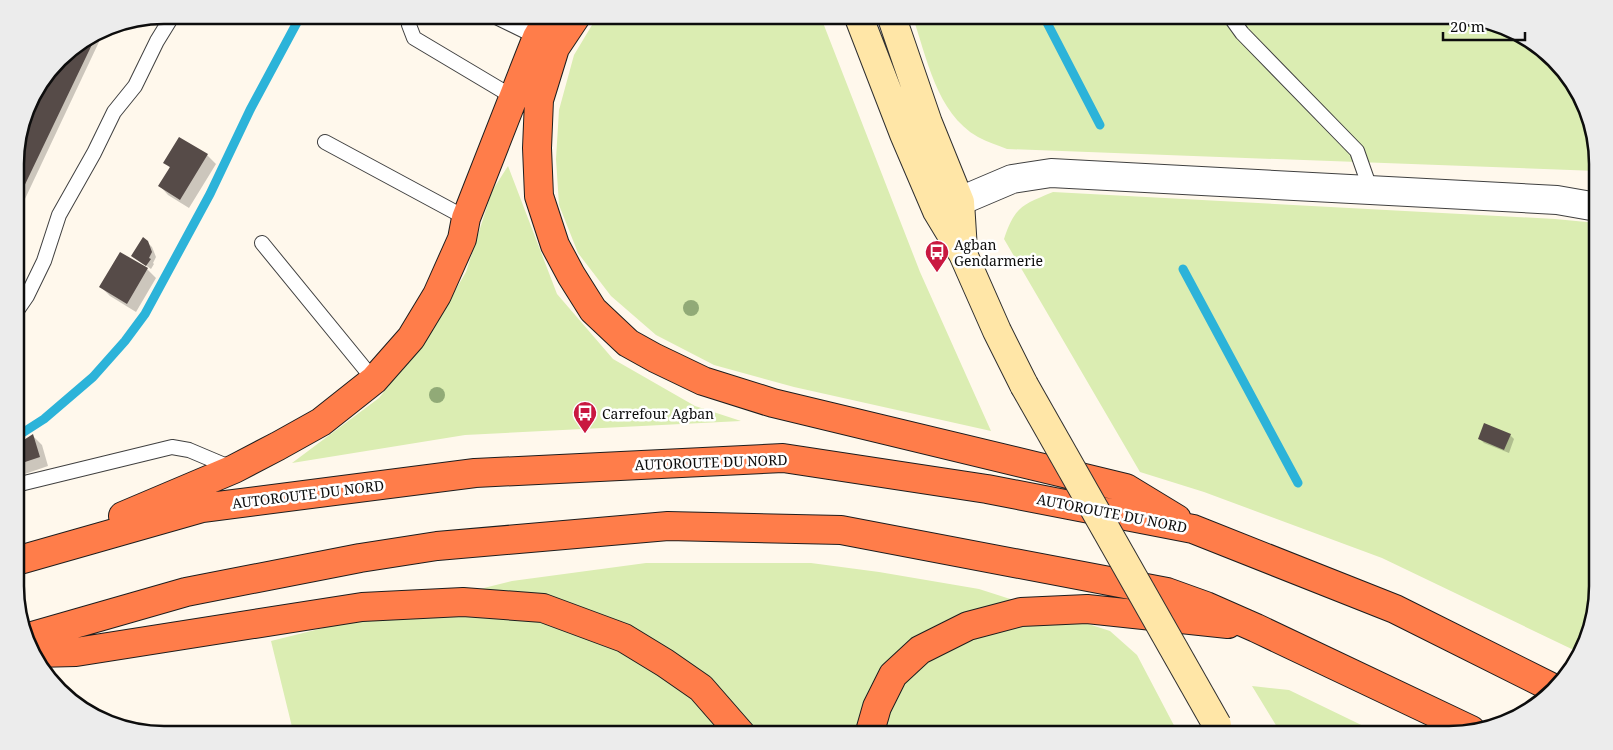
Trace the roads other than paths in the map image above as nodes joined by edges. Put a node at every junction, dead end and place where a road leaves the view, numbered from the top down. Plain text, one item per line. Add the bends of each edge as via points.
1 (168, 24) edge
2 (410, 24) edge
3 (571, 24) edge
4 (861, 24) edge
5 (894, 24) edge
6 (1235, 24) edge
7 (543, 26) edge
8 (513, 97) junction
9 (326, 142) dead end
10 (1371, 191) junction
11 (1589, 196) edge
12 (1557, 200) junction
13 (1589, 206) edge
14 (949, 207) junction
15 (466, 218) junction
16 (262, 243) dead end
17 (24, 300) edge
18 (374, 380) junction
19 (234, 469) junction
20 (24, 483) edge
21 (1193, 529) junction
22 (68, 546) junction
23 (24, 559) edge
24 (1256, 628) junction
25 (33, 635) edge
26 (41, 653) edge
27 (1547, 685) edge
28 (734, 726) edge
29 (872, 726) edge
30 (1219, 726) edge
31 (1462, 726) edge

1 - 17 lane via 135,86 114,112 59,215 44,261
2 - 8 lane via 414,38
3 - 21 highway via 555,48 539,100 540,196 556,245 571,275 593,310 628,343 704,381 773,402 1126,488
4 - 14 main road via 904,134
5 - 14 main road via 928,124
6 - 10 lane via 1357,151
7 - 8 highway
8 - 15 highway
9 - 15 lane
10 - 12 street
10 - 14 street via 1051,173 1012,179
11 - 12 street
12 - 13 street
14 - 30 main road, bridge via 963,254 1024,384
15 - 18 highway via 462,239 437,295 411,338
16 - 18 lane
18 - 19 highway via 321,422
19 - 20 lane via 189,450 172,447
19 - 22 highway via 134,510
21 - 22 highway, AUTOROUTE DU NORD via 987,489 783,458 475,473 202,508
21 - 27 highway, AUTOROUTE DU NORD via 1395,609
22 - 23 highway, AUTOROUTE DU NORD
24 - 25 highway via 1167,592 841,530 668,526 437,546 360,558 186,592
24 - 29 highway via 1087,609 1021,612 968,626 920,650 893,676
24 - 31 highway
26 - 28 highway via 76,652 362,607 463,602 543,608 624,638 665,663 701,688

